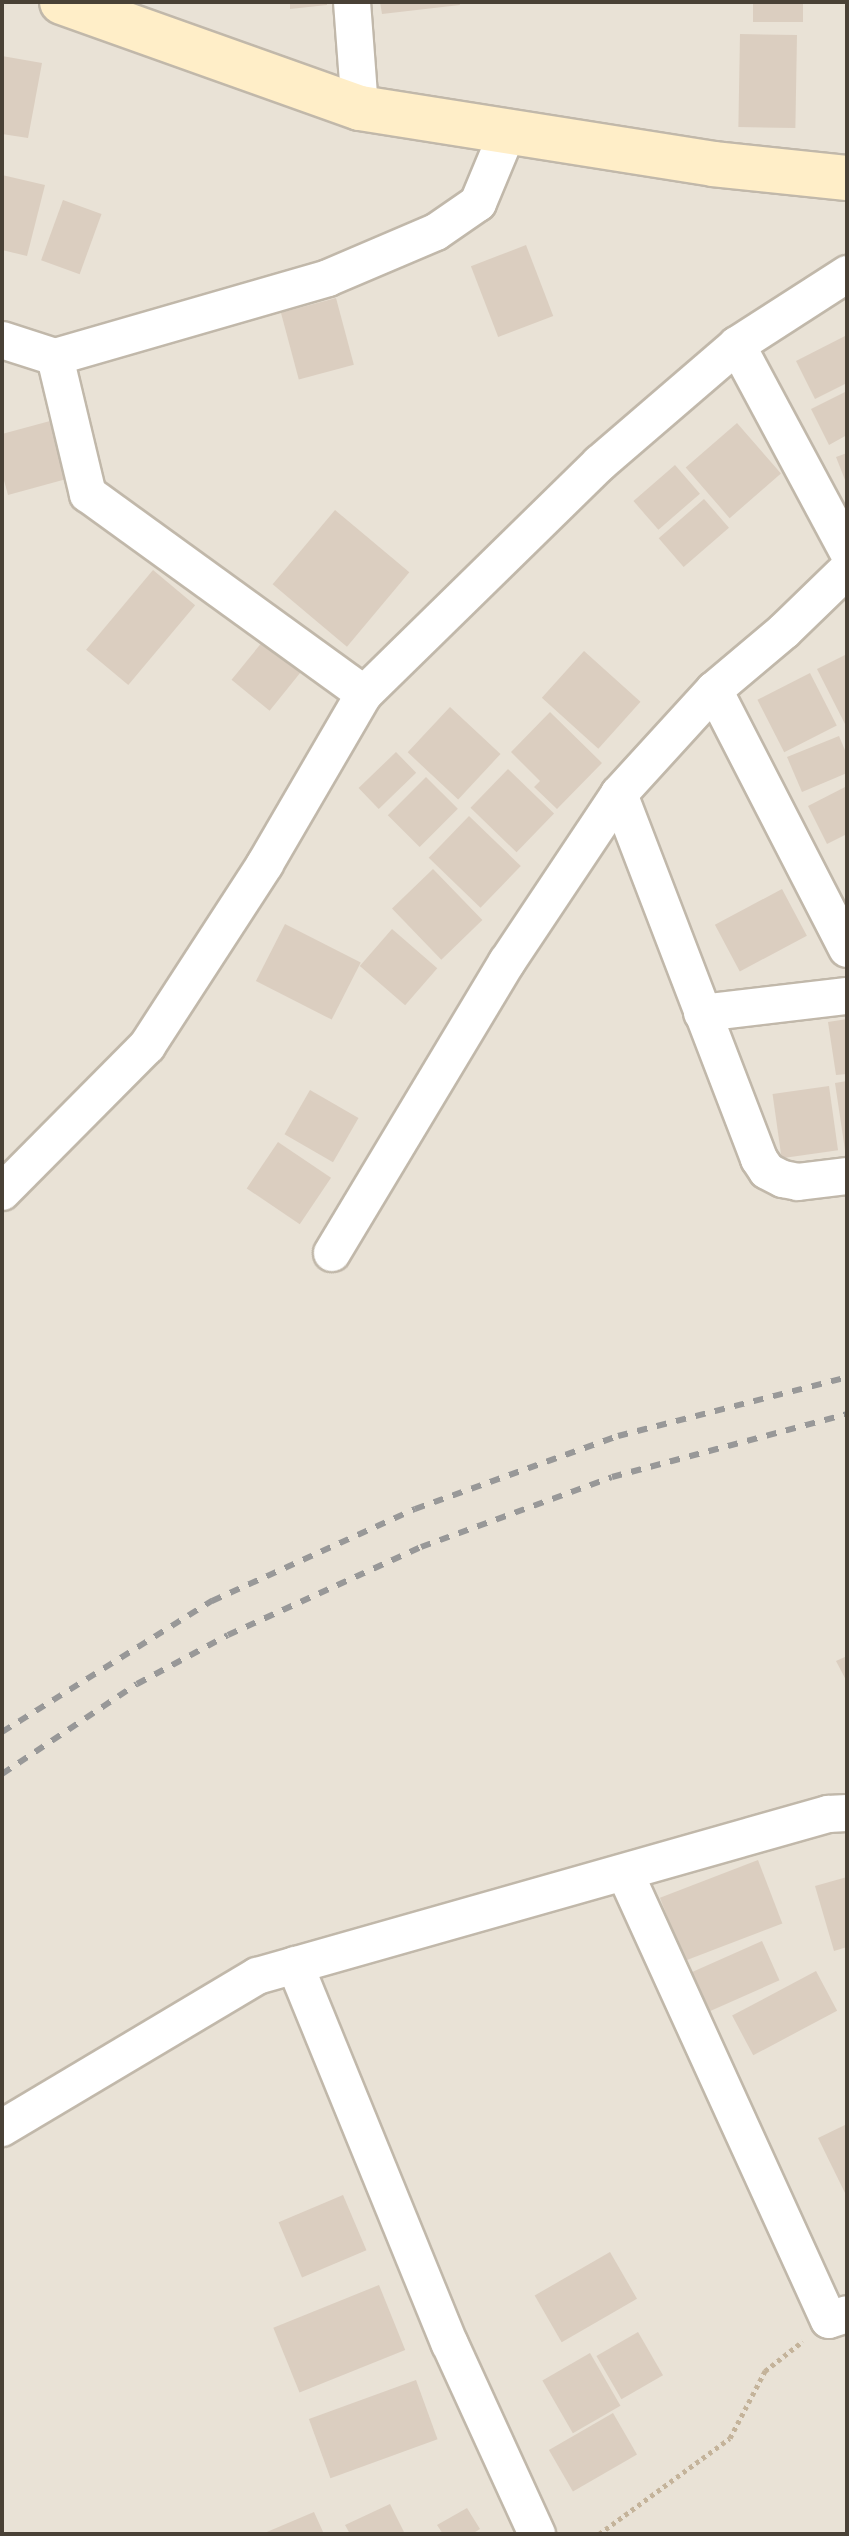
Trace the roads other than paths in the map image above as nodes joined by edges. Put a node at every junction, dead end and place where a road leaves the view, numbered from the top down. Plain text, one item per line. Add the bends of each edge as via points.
1 (62, 2) edge
2 (352, 2) edge
3 (360, 108) junction
4 (508, 131) junction
5 (847, 178) edge
6 (847, 274) edge
7 (2, 340) edge
8 (737, 345) junction
9 (55, 357) junction
10 (847, 550) edge
11 (847, 570) edge
12 (714, 690) junction
13 (364, 694) junction
14 (619, 794) junction
15 (847, 949) edge
16 (847, 996) edge
17 (702, 1013) junction
18 (847, 1176) edge
19 (2, 1192) edge
20 (332, 1253) dead end
21 (847, 1813) edge
22 (625, 1873) junction
23 (295, 1965) junction
24 (2, 2128) edge
25 (838, 2317) edge
26 (537, 2534) edge

1 - 3 street
2 - 3 street
3 - 4 street
4 - 5 street via 713,164
4 - 9 street via 478,203 436,232 328,278
6 - 8 street
7 - 9 street
8 - 10 street
8 - 13 street via 600,463
9 - 13 street via 88,494
11 - 12 street
12 - 14 street
12 - 15 street
13 - 19 street via 265,864 147,1046
14 - 17 street
14 - 20 street via 507,962
16 - 17 street
17 - 18 street via 767,1171 798,1182
21 - 22 street
22 - 23 street
22 - 25 street
23 - 24 street via 257,1976
23 - 26 street via 450,2344

